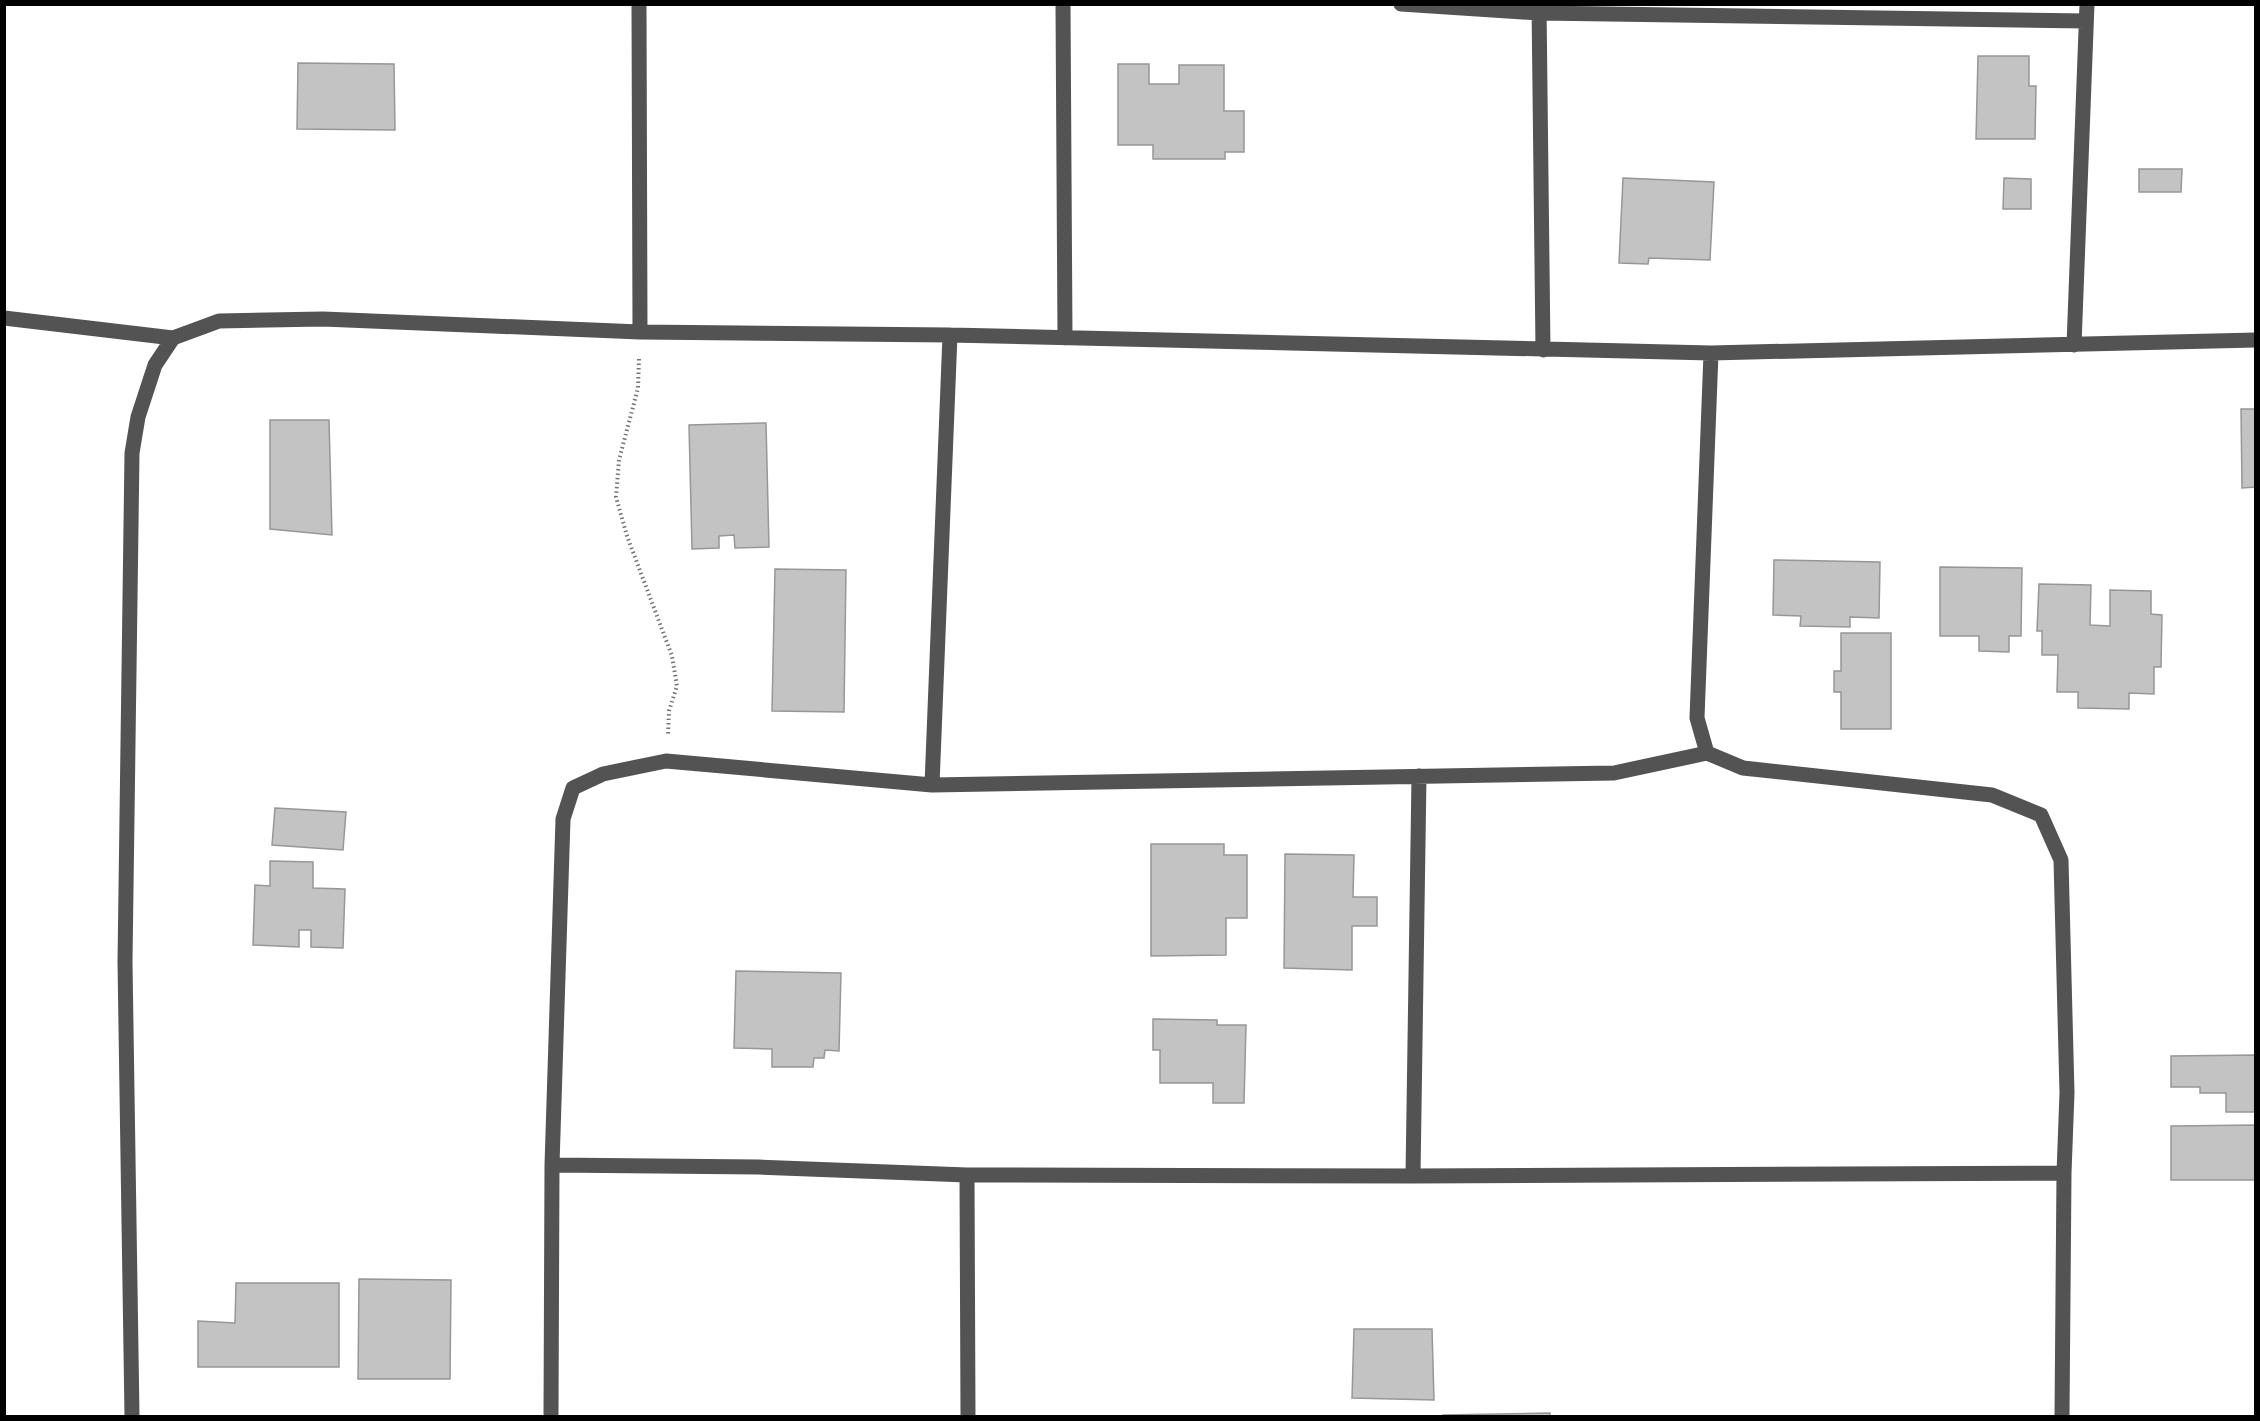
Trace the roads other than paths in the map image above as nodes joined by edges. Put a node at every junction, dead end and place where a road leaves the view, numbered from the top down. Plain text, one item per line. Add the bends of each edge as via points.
1 (639, 4) edge
2 (1063, 4) edge
3 (1401, 4) edge
4 (2087, 4) edge
5 (1539, 9) edge
6 (2086, 21) junction
7 (4, 318) edge
8 (640, 332) junction
9 (950, 335) junction
10 (172, 338) junction
11 (1065, 338) junction
12 (2256, 340) edge
13 (2074, 345) junction
14 (1543, 350) junction
15 (1712, 353) junction
16 (1707, 753) junction
17 (1419, 776) junction
18 (932, 785) junction
19 (552, 1165) junction
20 (2064, 1173) junction
21 (967, 1175) junction
22 (1413, 1176) junction
23 (132, 1416) edge
24 (551, 1416) edge
25 (968, 1416) edge
26 (2061, 1416) edge

1 - 8 street
2 - 11 street
3 - 5 street
4 - 6 street
5 - 6 street
5 - 14 street
6 - 13 street
7 - 10 street
8 - 9 street
8 - 10 street via 323,319 219,321
9 - 11 street
9 - 18 street
10 - 23 street via 155,365 138,417 132,453 126,962
11 - 14 street
12 - 13 street
13 - 15 street
14 - 15 street
15 - 16 street via 1697,718
16 - 17 street via 1614,773
16 - 20 street via 1743,768 1992,795 2041,815 2061,860 2067,1092
17 - 18 street
17 - 22 street
18 - 19 street via 666,760 603,774 573,788 563,819
19 - 21 street
19 - 24 street
20 - 22 street
20 - 26 street
21 - 22 street
21 - 25 street

